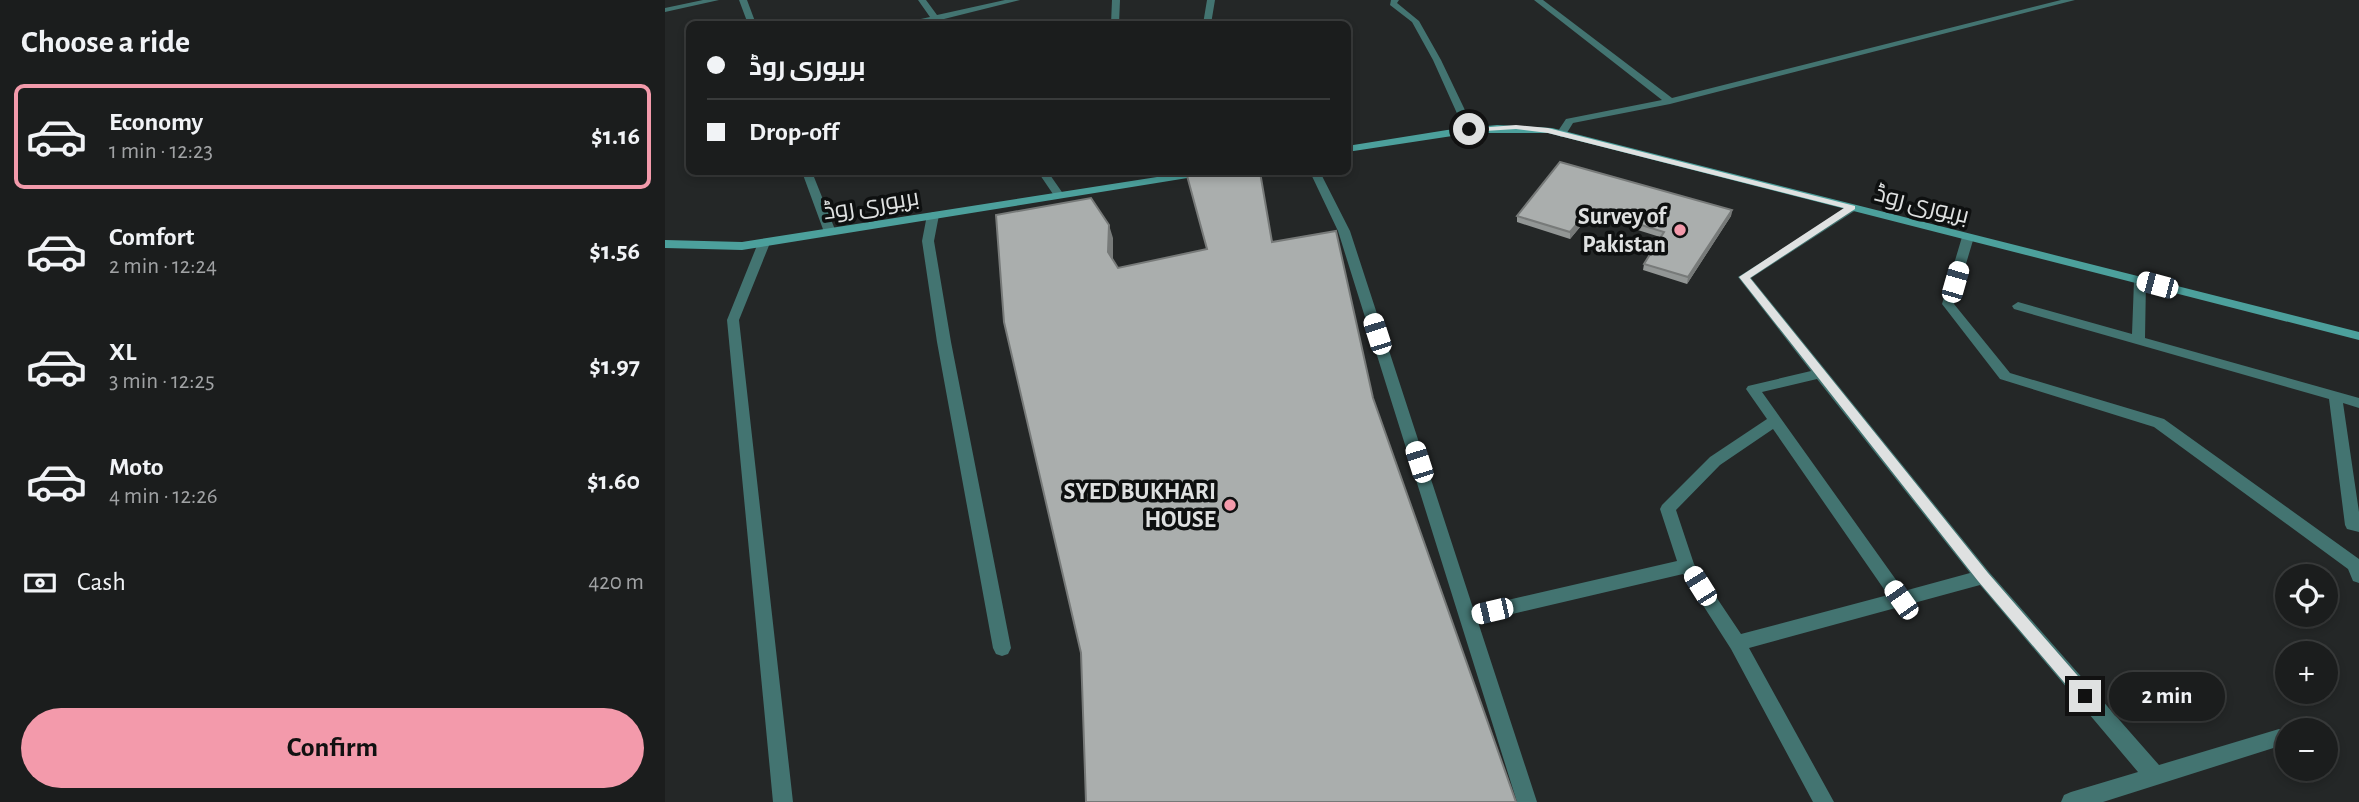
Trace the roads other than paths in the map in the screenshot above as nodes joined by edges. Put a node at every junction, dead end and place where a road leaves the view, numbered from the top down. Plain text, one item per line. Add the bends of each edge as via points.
1 (715, 0) edge
2 (743, 0) edge
3 (922, 0) edge
4 (1016, 0) edge
5 (1116, 0) edge
6 (1211, 0) edge
7 (1395, 0) edge
8 (1538, 0) edge
9 (2071, 0) edge
10 (665, 10) edge
11 (752, 21) edge
12 (936, 21) edge
13 (941, 21) edge
14 (1115, 21) edge
15 (1208, 21) edge
16 (1670, 101) junction
17 (1469, 129) junction
18 (1561, 134) junction
19 (1351, 148) edge
20 (808, 175) edge
21 (1045, 175) edge
22 (1187, 175) edge
23 (1316, 175) edge
24 (1059, 195) junction
25 (1851, 208) junction
26 (933, 215) junction
27 (830, 232) junction
28 (1968, 237) junction
29 (764, 243) junction
30 (665, 244) edge
31 (2140, 281) junction
32 (2018, 306) dead end
33 (2359, 336) edge
34 (2138, 340) junction
35 (1821, 373) junction
36 (2335, 395) junction
37 (2359, 403) edge
38 (1775, 421) junction
39 (2359, 526) edge
40 (1687, 566) junction
41 (2359, 576) edge
42 (1983, 577) junction
43 (1901, 600) junction
44 (1468, 617) junction
45 (1737, 643) junction
46 (1002, 648) dead end
47 (2275, 739) edge
48 (2154, 775) junction
49 (783, 802) edge
50 (1527, 802) edge
51 (1824, 802) edge
52 (2071, 802) edge

1 - 10 street
2 - 11 street
3 - 12 street
4 - 13 street
5 - 14 street
6 - 15 street
7 - 17 street via 1393,3 1415,21
8 - 16 street
9 - 16 street
16 - 18 street via 1569,121
17 - 18 main road, بریوری روڈ via 1516,127
17 - 19 main road, بریوری روڈ
18 - 25 main road, بریوری روڈ
20 - 27 street
21 - 24 street
22 - 24 main road, بریوری روڈ
23 - 44 street via 1344,231
24 - 26 main road, بریوری روڈ
25 - 28 main road, بریوری روڈ
25 - 35 street via 1744,277
26 - 27 main road, بریوری روڈ
26 - 46 street via 928,242
27 - 29 main road, بریوری روڈ
28 - 31 main road, بریوری روڈ
28 - 41 street via 1948,304 2005,376 2159,423 2355,565
29 - 30 main road, بریوری روڈ
29 - 49 street via 733,320
31 - 33 main road, بریوری روڈ
31 - 34 street
32 - 34 street
34 - 36 street
35 - 38 street via 1753,389
35 - 42 street
36 - 37 street
36 - 39 street via 2353,524
38 - 40 street via 1715,461 1668,509
38 - 43 street
40 - 44 street
40 - 45 street
42 - 43 street
42 - 48 street
43 - 45 street
44 - 50 street
45 - 51 street
47 - 48 street
48 - 52 street

